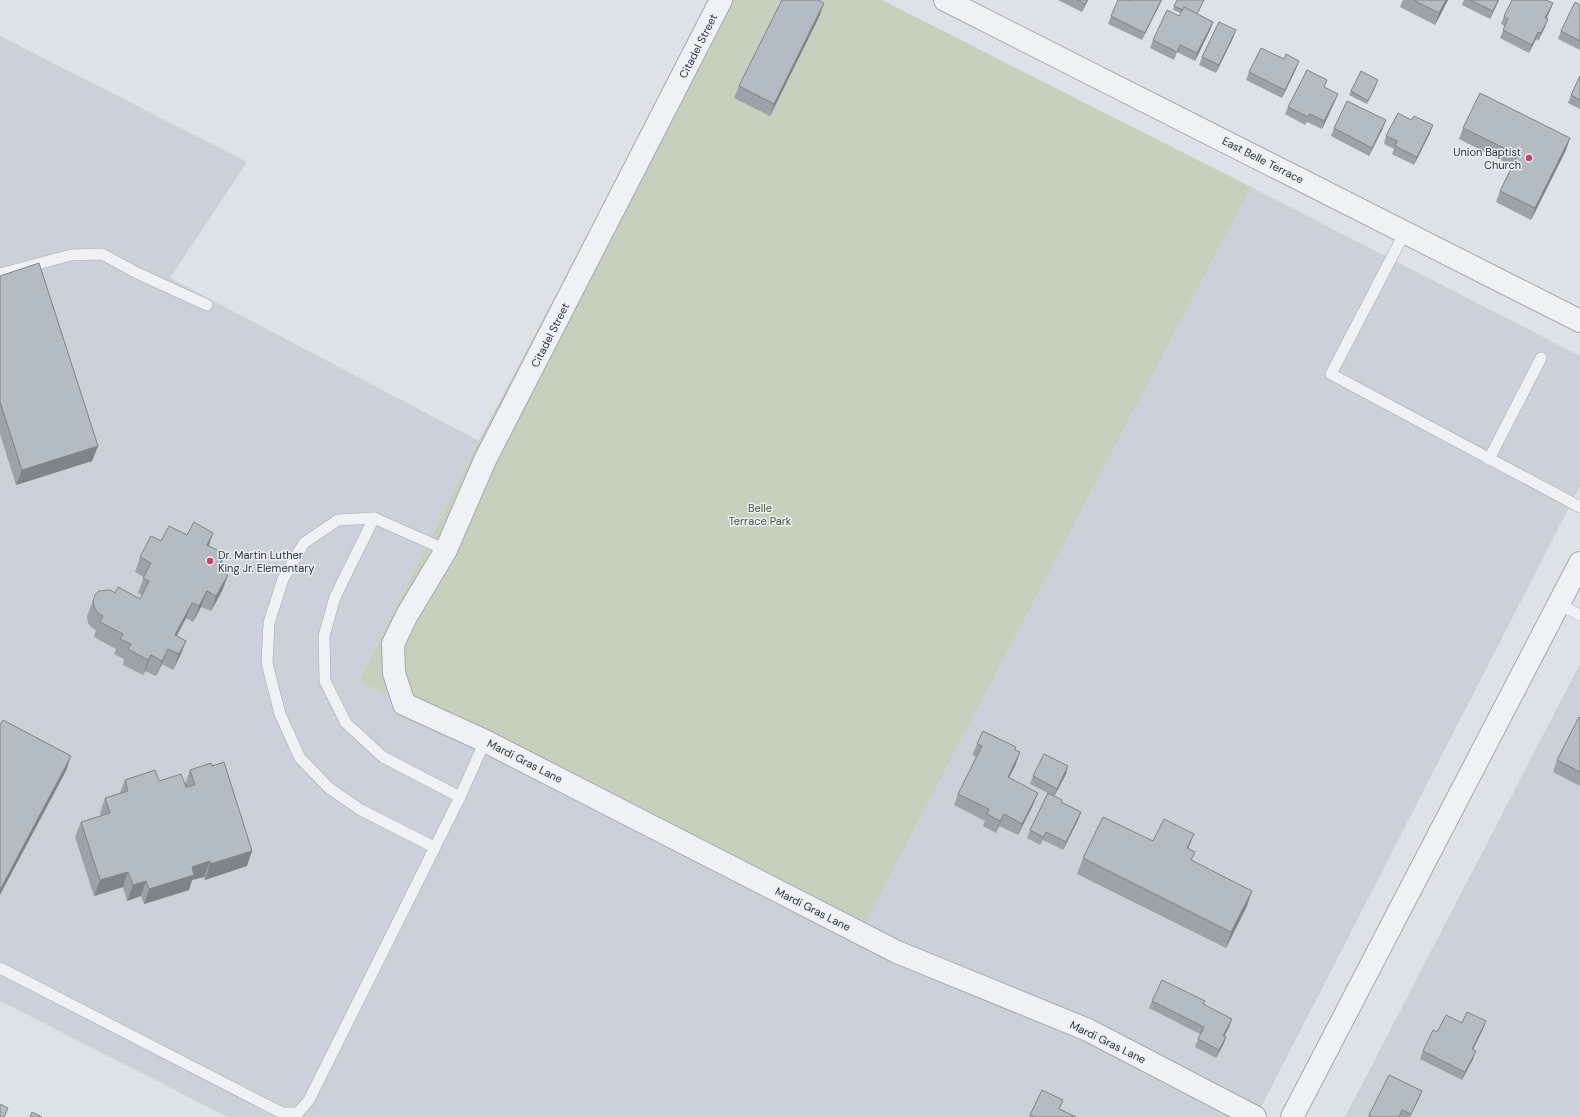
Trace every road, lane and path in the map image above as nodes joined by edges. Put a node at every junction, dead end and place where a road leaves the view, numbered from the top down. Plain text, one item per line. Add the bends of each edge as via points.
1 (721, 0) edge
2 (945, 0) edge
3 (1405, 232) junction
4 (0, 274) edge
5 (207, 305) dead end
6 (1580, 321) edge
7 (1541, 358) dead end
8 (1489, 459) junction
9 (1580, 507) edge
10 (374, 518) junction
11 (446, 550) junction
12 (1580, 563) edge
13 (1560, 605) junction
14 (1580, 615) edge
15 (394, 673) joint
16 (485, 741) junction
17 (460, 797) junction
18 (434, 847) junction
19 (0, 968) edge
20 (1255, 1117) edge
21 (1292, 1117) edge

1 - 11 street, Citadel Street via 485,460
2 - 3 street, East Belle Terrace
3 - 6 street, East Belle Terrace
3 - 8 lane via 1331,374
4 - 5 lane via 71,255 102,254
7 - 8 lane
8 - 9 lane
10 - 11 lane
10 - 17 lane via 335,597 324,636 325,681 346,723 383,757
10 - 18 lane via 338,520 304,543 283,578 269,623 266,663 280,714 300,758 335,793 361,810
11 - 15 street, Citadel Street via 407,615 393,644
12 - 13 street
13 - 14 lane
13 - 21 street
15 - 16 street, Mardi Gras Lane via 404,704
16 - 17 lane
16 - 20 street, Mardi Gras Lane via 897,952 1088,1030
17 - 18 lane
18 - 19 lane via 309,1100 298,1112 282,1113

